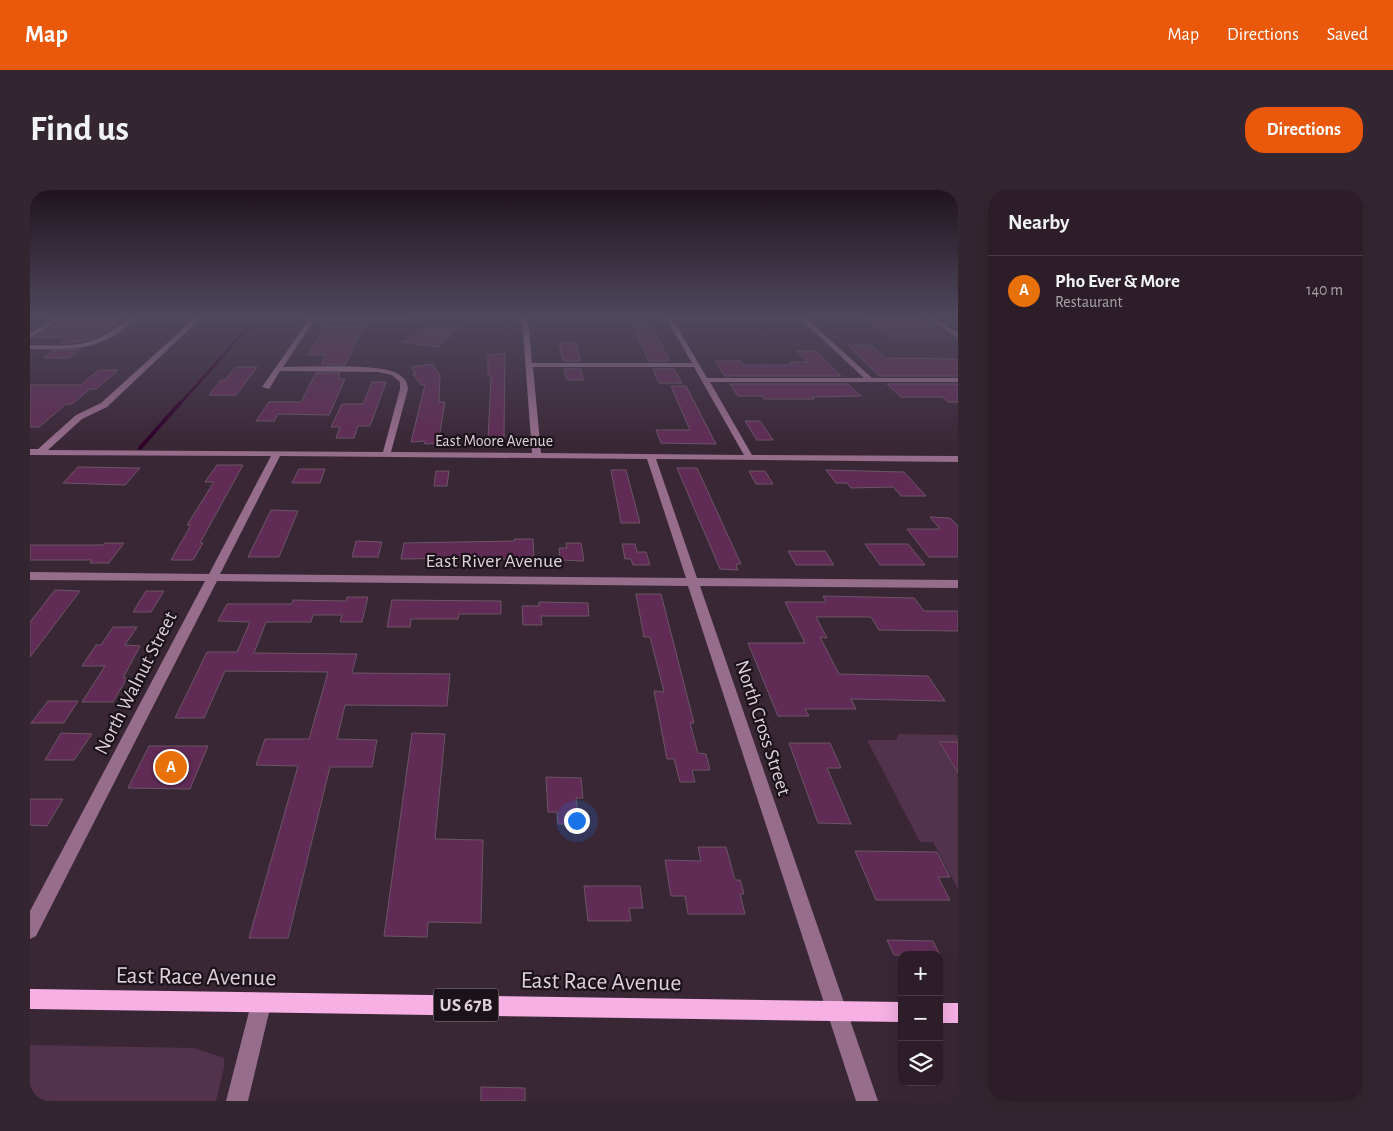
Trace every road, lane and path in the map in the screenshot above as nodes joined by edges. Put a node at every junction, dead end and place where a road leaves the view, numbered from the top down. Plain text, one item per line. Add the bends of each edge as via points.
1 (152, 361) edge
2 (283, 361) edge
3 (529, 361) edge
4 (693, 361) edge
5 (849, 361) edge
6 (529, 365) junction
7 (696, 365) junction
8 (278, 368) junction
9 (705, 380) junction
10 (870, 380) junction
11 (958, 380) edge
12 (266, 387) dead end
13 (30, 452) edge
14 (40, 452) junction
15 (277, 454) junction
16 (386, 455) junction
17 (537, 456) junction
18 (651, 457) junction
19 (750, 458) junction
20 (958, 459) edge
21 (30, 576) edge
22 (213, 578) junction
23 (693, 582) junction
24 (958, 584) edge
25 (30, 930) edge
26 (30, 999) edge
27 (260, 1004) junction
28 (836, 1011) junction
29 (898, 1012) edge
30 (943, 1013) edge
31 (958, 1013) edge
32 (237, 1101) edge
33 (867, 1101) edge

1 - 14 street via 104,405 79,417
2 - 8 street
3 - 6 street
4 - 7 street
5 - 10 street
6 - 7 street
6 - 17 street
7 - 9 street
8 - 12 street
8 - 16 street via 370,369 394,374 403,381 404,389
9 - 10 street
9 - 19 street
10 - 11 street
13 - 14 street, East Moore Avenue
14 - 15 street, East Moore Avenue
15 - 16 street, East Moore Avenue
15 - 22 street, North Walnut Street
16 - 17 street, East Moore Avenue
17 - 18 street, East Moore Avenue
18 - 19 street, East Moore Avenue
18 - 23 street, North Cross Street
19 - 20 street, East Moore Avenue
21 - 22 street, East River Avenue
22 - 23 street, East River Avenue
22 - 25 street, North Walnut Street
23 - 24 street, East River Avenue
23 - 28 street, North Cross Street
26 - 27 main road, East Race Avenue / US 67B
27 - 28 main road, East Race Avenue / US 67B
27 - 32 street
28 - 29 main road, East Race Avenue / US 67B
28 - 33 street, North Cross Street
30 - 31 main road

